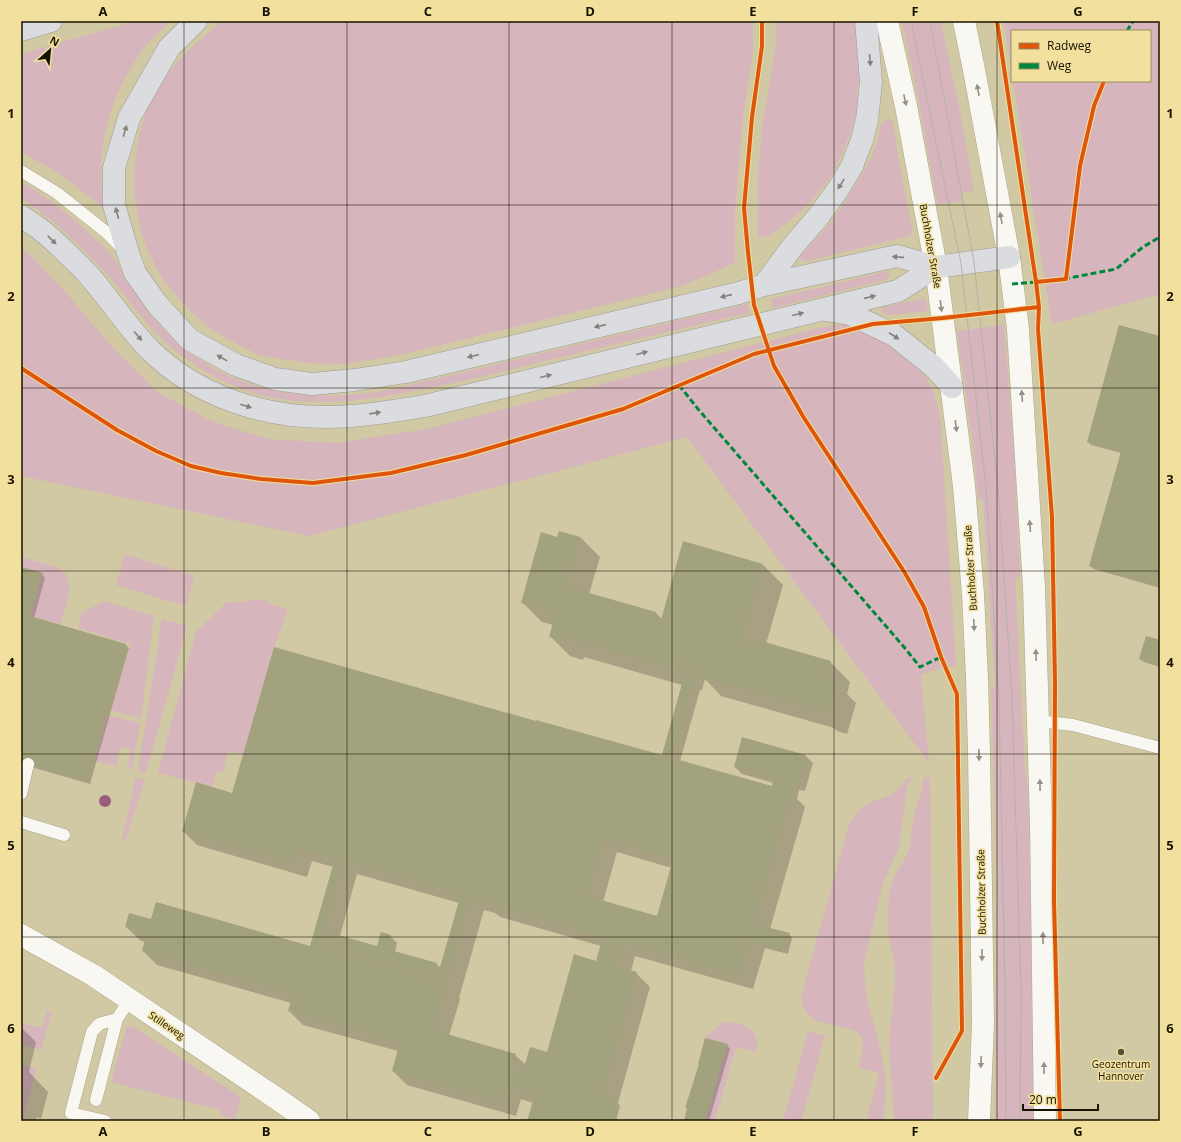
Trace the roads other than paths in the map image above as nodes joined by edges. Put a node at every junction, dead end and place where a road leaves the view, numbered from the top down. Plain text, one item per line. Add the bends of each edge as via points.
1 (51, 21) edge
2 (196, 21) edge
3 (866, 21) edge
4 (887, 21) edge
5 (964, 21) edge
6 (21, 30) edge
7 (21, 171) edge
8 (21, 216) edge
9 (128, 254) junction
10 (1009, 256) junction
11 (936, 267) junction
12 (764, 285) junction
13 (819, 309) junction
14 (952, 387) junction
15 (1039, 721) junction
16 (1160, 748) edge
17 (28, 764) dead end
18 (21, 794) edge
19 (21, 822) edge
20 (64, 835) dead end
21 (21, 935) edge
22 (130, 1000) junction
23 (117, 1019) junction
24 (96, 1100) dead end
25 (105, 1121) edge
26 (309, 1121) edge
27 (979, 1121) edge
28 (1045, 1121) edge

1 - 6 highway
9 -> 2 highway via 114,205 114,168 129,118 169,48
3 -> 12 highway via 872,82 867,120 852,166 818,217
4 -> 11 main road, Buchholzer Straße via 906,106
10 -> 5 main road
7 - 9 lane via 57,193 106,232
8 -> 13 highway via 45,233 85,272 150,350 164,362 195,384 226,400 282,415 327,417 425,406
12 -> 9 highway via 406,372 312,384 275,379 236,365 190,340 157,304 135,273
10 - 11 highway
15 -> 10 main road via 1034,587 1018,328
11 -> 12 highway via 897,256
13 -> 11 highway via 898,290
11 -> 14 main road, Buchholzer Straße
13 -> 14 highway via 850,314 894,335 934,367
14 -> 27 main road, Buchholzer Straße via 973,594 977,678 983,1023
15 - 16 lane via 1073,725
28 -> 15 main road
17 - 18 lane
19 - 20 lane
21 - 22 main road, Stilleweg via 93,975
22 - 23 lane
22 - 26 main road, Stilleweg
23 - 24 lane
23 - 25 lane via 100,1024 92,1032 71,1113

